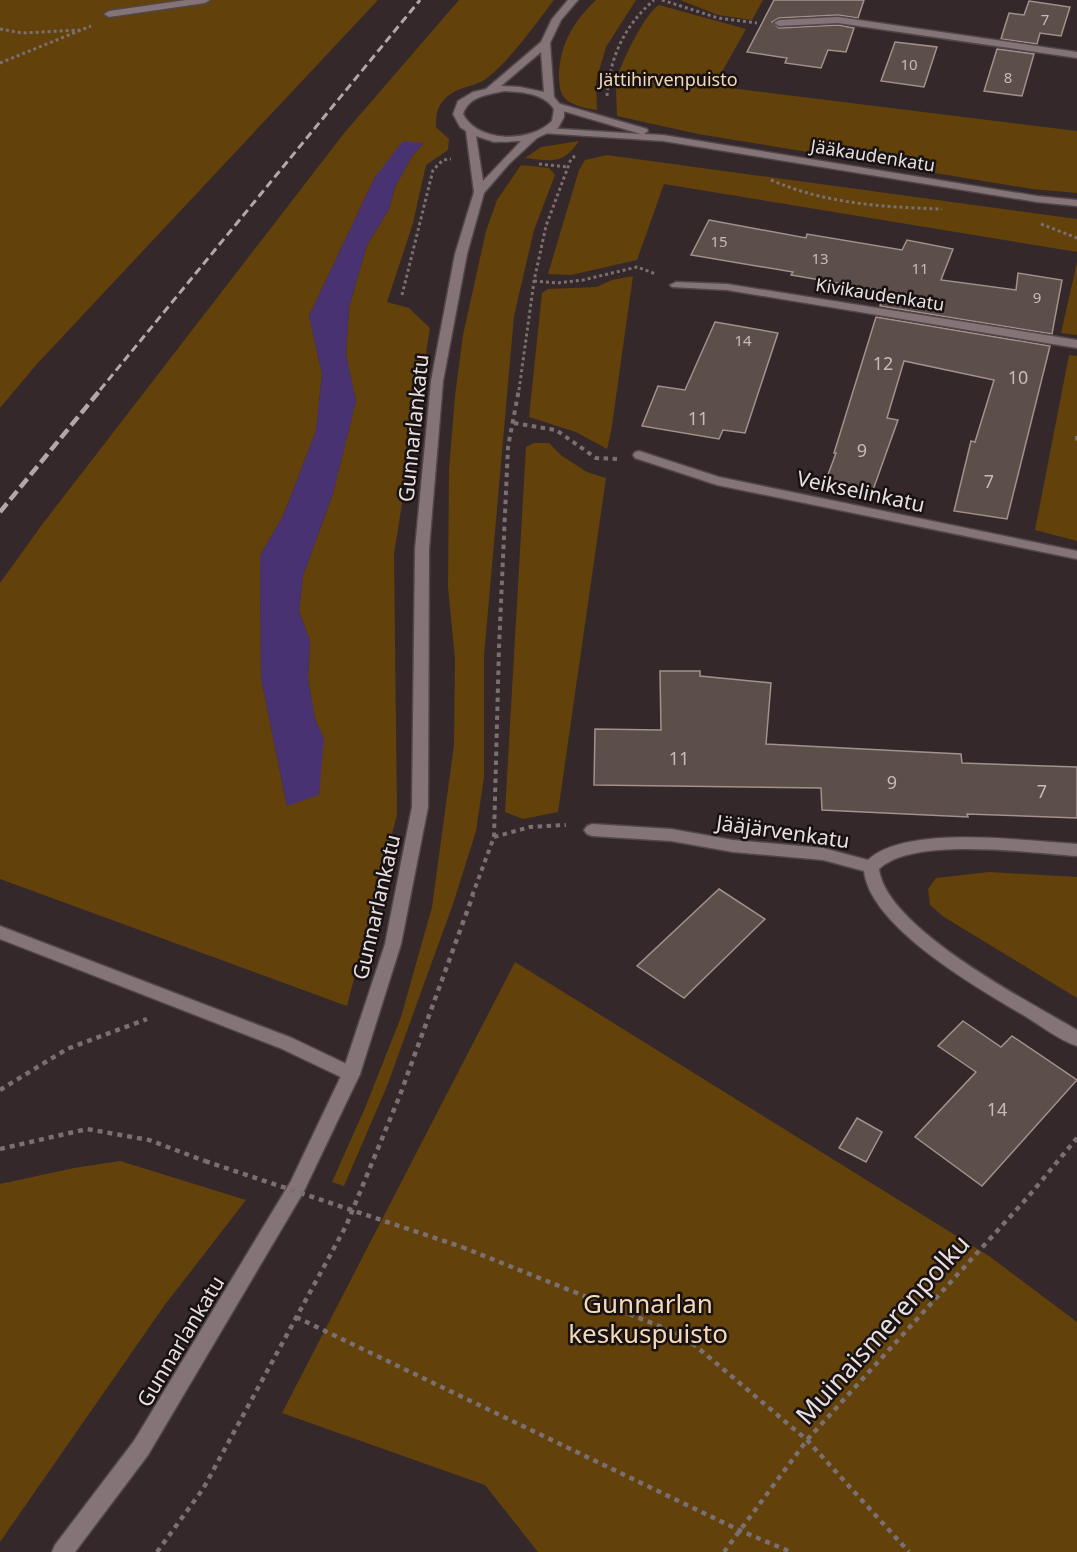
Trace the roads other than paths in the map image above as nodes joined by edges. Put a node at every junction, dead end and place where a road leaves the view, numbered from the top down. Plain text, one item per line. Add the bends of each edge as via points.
1 (206, 0) edge
2 (573, 0) edge
3 (109, 14) road end
4 (779, 23) road end
5 (545, 43) junction
6 (1077, 55) edge
7 (489, 90) junction
8 (549, 98) junction
9 (557, 106) junction
10 (546, 131) junction
11 (470, 132) junction
12 (532, 137) junction
13 (663, 138) junction
14 (479, 192) junction
15 (1077, 203) edge
16 (676, 285) road end
17 (1077, 344) edge
18 (639, 455) road end
19 (1077, 555) edge
20 (592, 830) road end
21 (1077, 850) edge
22 (871, 867) junction
23 (0, 932) edge
24 (1077, 1039) edge
25 (351, 1074) junction
26 (62, 1552) edge

1 - 3 street
2 - 5 street via 557,19
4 - 6 street via 838,20
5 - 7 street
5 - 8 street
7 - 8 street via 520,89
7 - 11 street, Gunnarlankatu via 459,108 461,125
8 - 9 street
9 - 10 street via 560,115
9 - 13 street, Jääkaudenkatu
10 - 12 street
10 - 13 street, Jääkaudenkatu
11 - 12 street via 498,140
11 - 14 street, Gunnarlankatu
12 - 14 street, Gunnarlankatu
13 - 15 street, Jääkaudenkatu
14 - 25 street, Gunnarlankatu via 461,254 436,381 422,549 420,807 393,944
16 - 17 street, Kivikaudenkatu via 727,287
18 - 19 street, Veikselinkatu via 717,481
20 - 22 street, Jääjärvenkatu via 671,835 733,846 823,854
21 - 22 street via 950,845 911,848 883,857
22 - 24 street, Jääjärvenkatu via 874,886 907,926 957,964
23 - 25 street via 286,1043
25 - 26 street, Gunnarlankatu via 297,1187 141,1448

